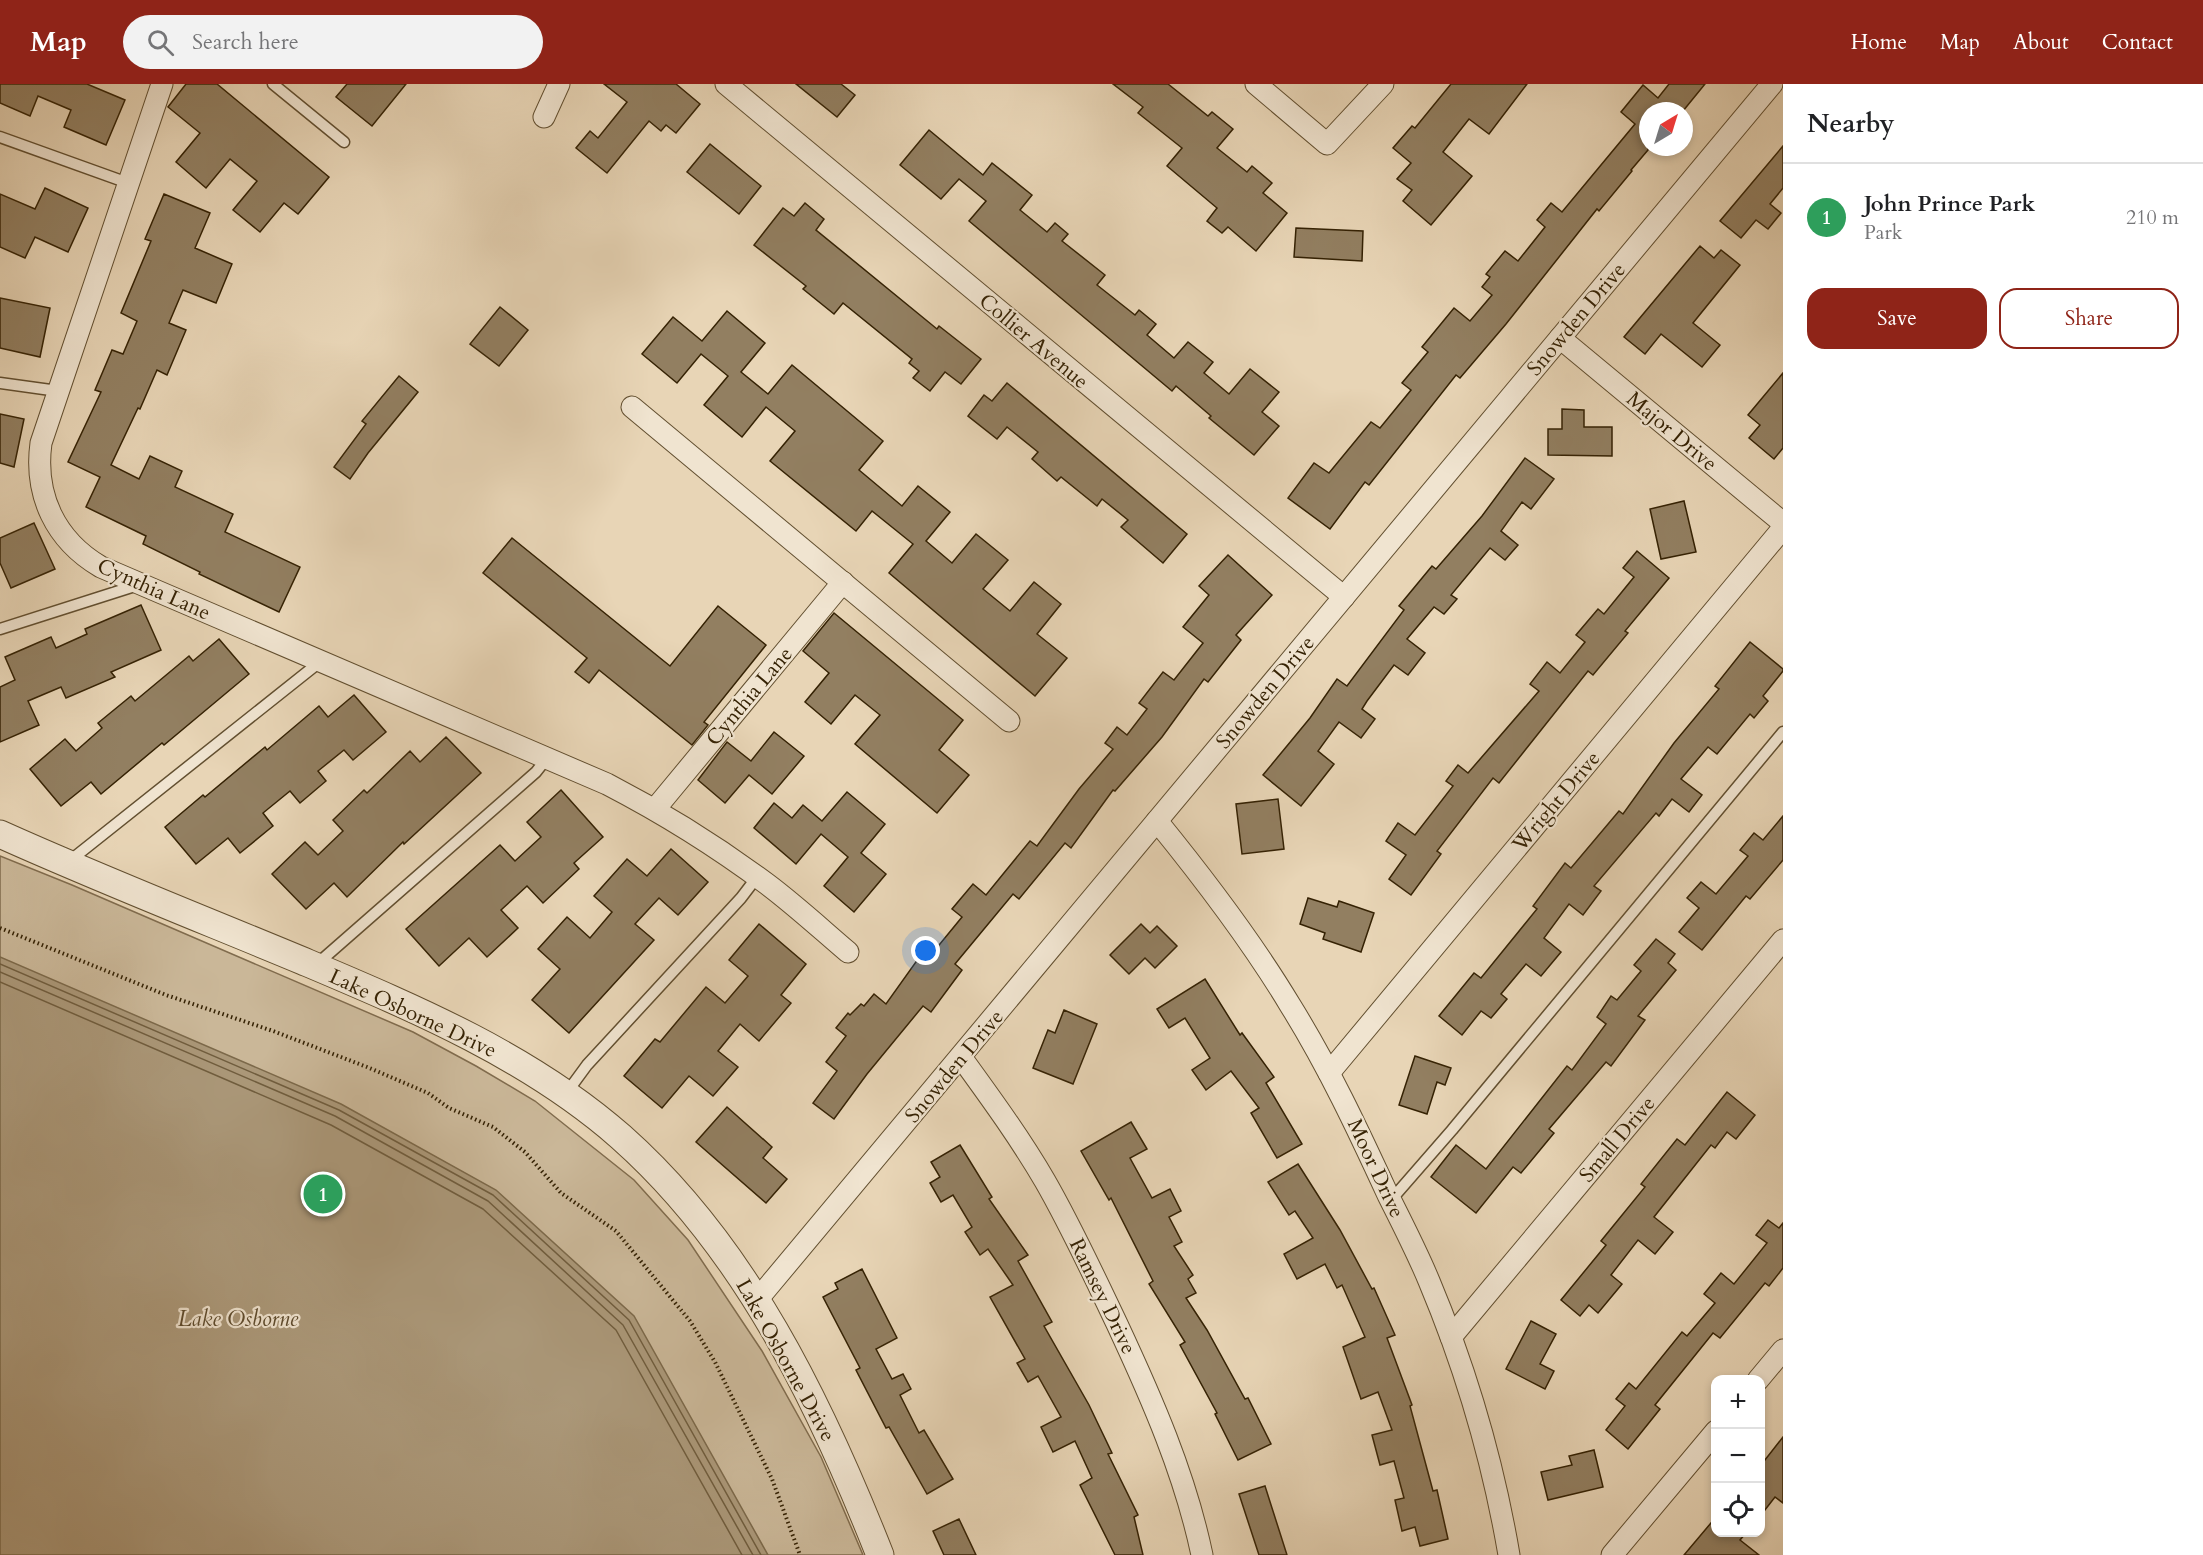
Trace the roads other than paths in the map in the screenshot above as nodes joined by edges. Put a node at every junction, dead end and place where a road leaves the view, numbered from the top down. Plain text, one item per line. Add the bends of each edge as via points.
1 (162, 84) edge
2 (273, 84) edge
3 (559, 84) edge
4 (726, 84) edge
5 (1256, 84) edge
6 (1383, 84) edge
7 (1772, 84) edge
8 (544, 117) dead end
9 (0, 137) edge
10 (344, 142) dead end
11 (128, 183) junction
12 (1560, 338) junction
13 (0, 382) edge
14 (58, 391) junction
15 (633, 406) dead end
16 (1783, 524) edge
17 (1783, 528) edge
18 (843, 582) junction
19 (141, 584) junction
20 (1344, 597) junction
21 (0, 629) edge
22 (321, 661) junction
23 (1009, 721) dead end
24 (1783, 732) edge
25 (547, 758) junction
26 (655, 809) junction
27 (1157, 821) junction
28 (0, 834) edge
29 (67, 863) junction
30 (757, 877) junction
31 (1783, 940) edge
32 (848, 952) dead end
33 (314, 966) junction
34 (961, 1057) junction
35 (1329, 1073) junction
36 (565, 1095) junction
37 (1391, 1200) junction
38 (757, 1300) junction
39 (1451, 1337) junction
40 (1783, 1350) edge
41 (1762, 1375) edge
42 (1711, 1437) edge
43 (879, 1555) edge
44 (1202, 1555) edge
45 (1509, 1555) edge
46 (1612, 1555) edge

1 - 11 street, Cynthia Lane
2 - 10 lane
3 - 8 street
4 - 20 street, Collier Avenue
5 - 6 street via 1327,144
7 - 12 street, Snowden Drive
9 - 11 lane
11 - 14 street, Cynthia Lane
12 - 16 street, Major Drive
12 - 20 street, Snowden Drive
13 - 14 lane
14 - 19 street, Cynthia Lane via 39,458 41,487 50,515 66,540 88,560
15 - 18 street
17 - 35 street, Wright Drive
18 - 23 street
18 - 26 street, Cynthia Lane
19 - 21 lane
19 - 22 street, Cynthia Lane
20 - 27 street, Snowden Drive
22 - 25 street, Cynthia Lane
22 - 29 lane
24 - 37 lane
25 - 26 street, Cynthia Lane
25 - 33 lane via 536,772
26 - 30 street, Cynthia Lane
27 - 34 street, Snowden Drive
27 - 35 street, Moor Drive via 1246,936
28 - 29 street, Lake Osborne Drive
29 - 33 street, Lake Osborne Drive
30 - 32 street, Cynthia Lane
30 - 36 lane via 587,1065
31 - 39 street, Small Drive
33 - 36 street, Lake Osborne Drive via 445,1023
34 - 38 street, Snowden Drive
34 - 44 street, Ramsey Drive via 1045,1181 1079,1246 1166,1434
35 - 37 street, Moor Drive
36 - 38 street, Lake Osborne Drive via 621,1137 667,1184 715,1239
37 - 39 street, Moor Drive
38 - 43 street, Lake Osborne Drive via 809,1396 860,1504
39 - 45 street, Moor Drive via 1484,1440
40 - 41 street
42 - 46 street

